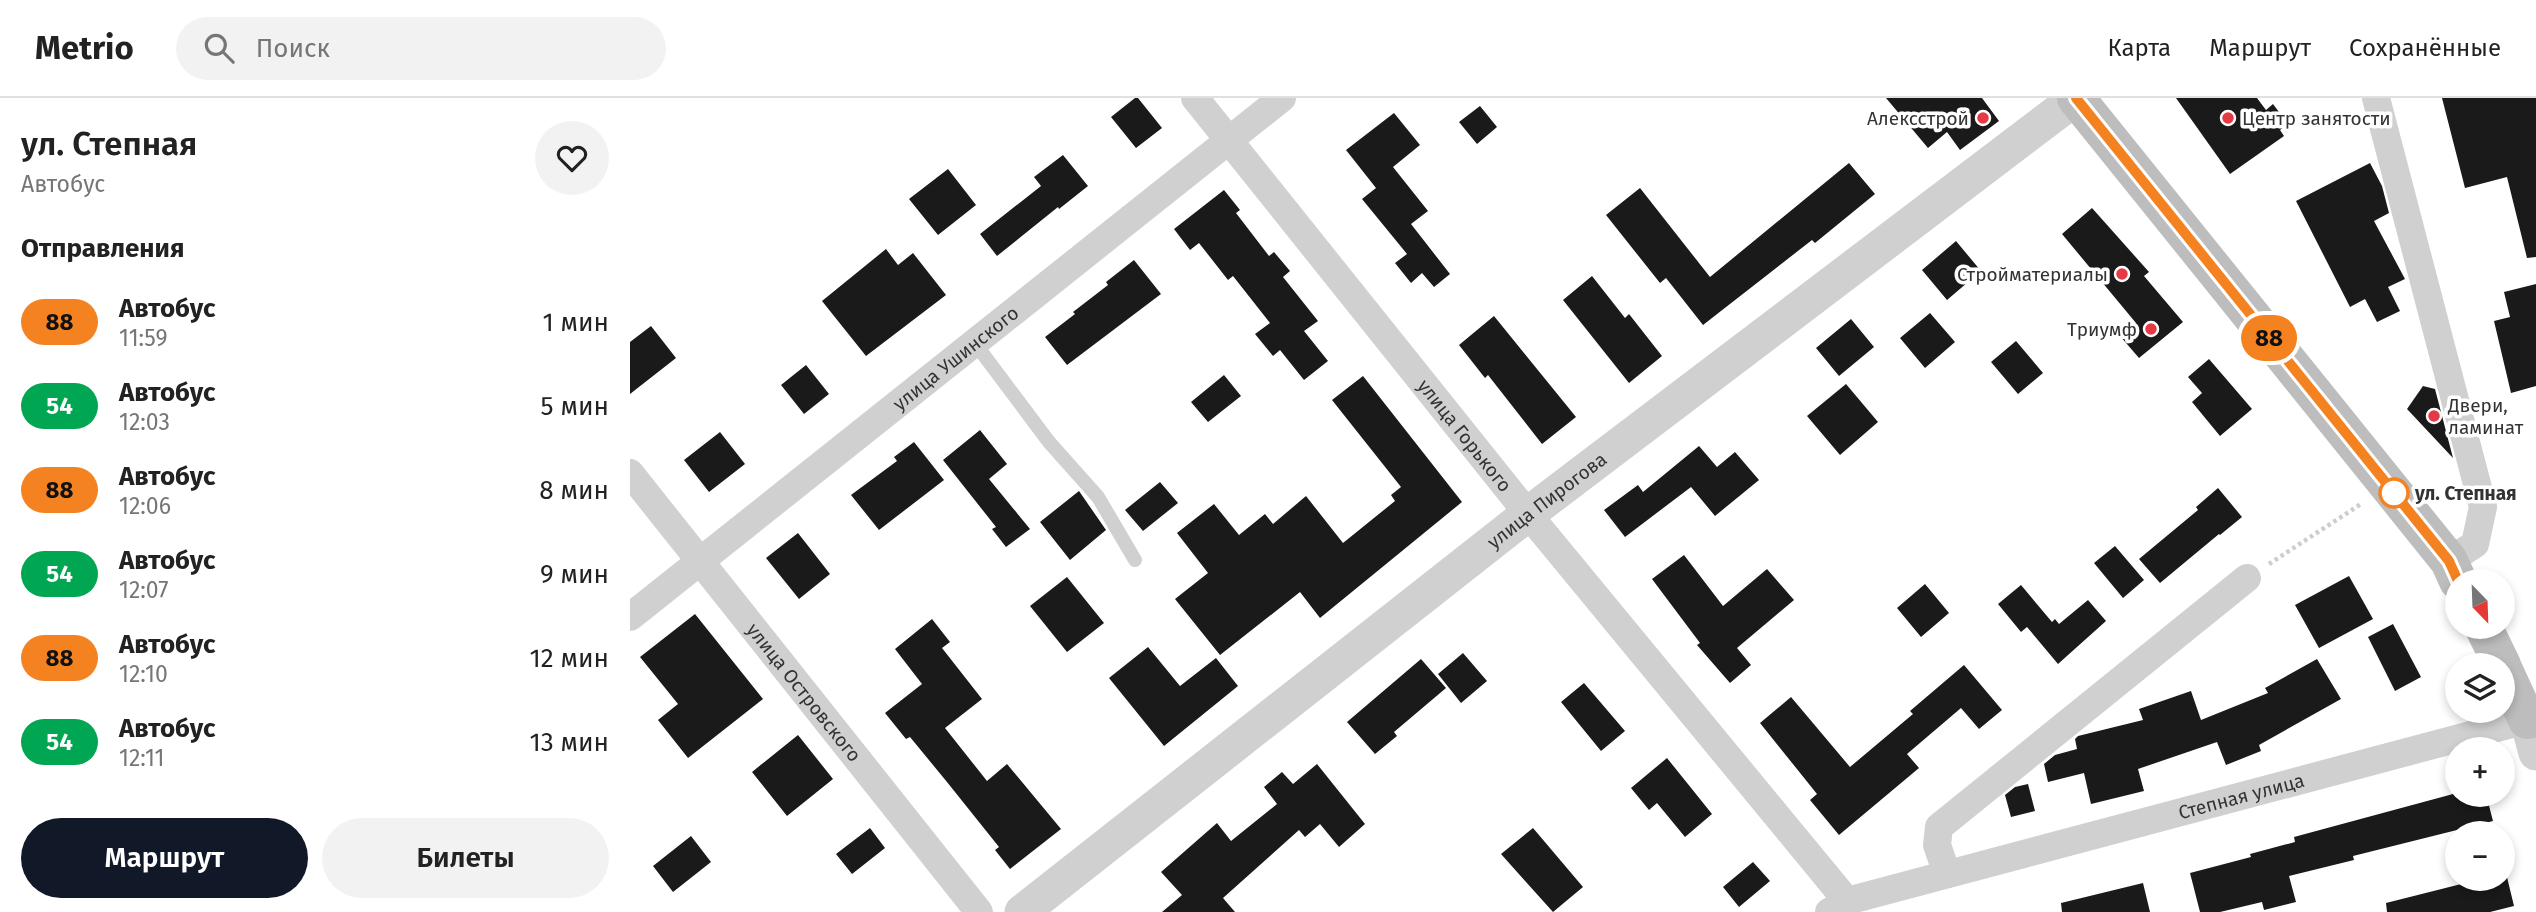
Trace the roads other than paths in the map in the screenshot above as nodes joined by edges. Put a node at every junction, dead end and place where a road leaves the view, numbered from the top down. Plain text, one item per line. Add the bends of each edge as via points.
1 (1195, 98) edge
2 (1282, 98) edge
3 (2076, 98) edge
4 (2376, 98) edge
5 (1228, 140) junction
6 (974, 342) junction
7 (630, 473) edge
8 (1528, 514) junction
9 (1135, 559) dead end
10 (701, 561) junction
11 (2451, 569) edge
12 (2455, 569) edge
13 (2247, 578) road end
14 (630, 617) edge
15 (2515, 693) edge
16 (2533, 731) edge
17 (1947, 874) junction
18 (1838, 906) edge
19 (979, 912) edge
20 (1022, 912) edge

1 - 5 street, улица Горького
2 - 5 street, улица Ушинского
3 - 8 street, улица Пирогова
3 - 11 main road
4 - 12 street via 2483,507 2475,544
5 - 6 street, улица Ушинского
5 - 8 street, улица Горького
6 - 9 lane via 1049,442 1098,497
6 - 10 street, улица Ушинского
7 - 10 street, улица Островского
8 - 18 street, улица Горького
8 - 20 street, улица Пирогова
10 - 14 street, улица Ушинского
10 - 19 street, улица Островского
13 - 17 street via 1939,827 1937,845
15 - 16 main road
16 - 17 street, Степная улица
17 - 18 street, Степная улица

